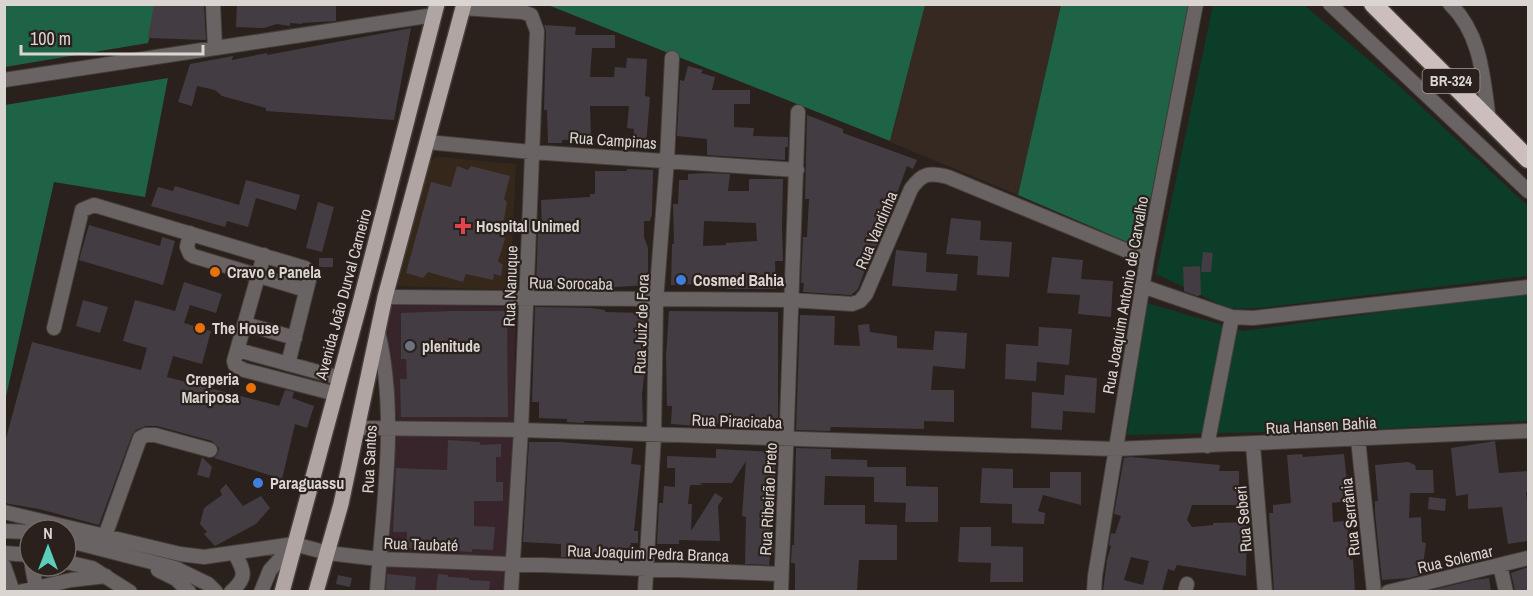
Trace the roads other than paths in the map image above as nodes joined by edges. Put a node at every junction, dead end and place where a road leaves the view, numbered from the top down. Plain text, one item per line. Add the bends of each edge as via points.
1 (213, 4) edge
2 (1196, 4) edge
3 (1330, 4) edge
4 (1372, 4) edge
5 (1450, 4) edge
6 (464, 6) edge
7 (435, 10) edge
8 (216, 48) junction
9 (672, 58) dead end
10 (4, 80) edge
11 (798, 112) dead end
12 (1490, 120) junction
13 (427, 142) junction
14 (531, 152) junction
15 (1528, 159) edge
16 (667, 160) junction
17 (797, 170) junction
18 (1528, 191) edge
19 (190, 233) junction
20 (264, 255) junction
21 (1147, 259) junction
22 (258, 275) junction
23 (1142, 286) junction
24 (1528, 287) edge
25 (306, 290) junction
26 (386, 297) junction
27 (525, 298) junction
28 (657, 300) junction
29 (791, 300) junction
30 (1232, 317) junction
31 (245, 324) junction
32 (54, 328) dead end
33 (378, 329) junction
34 (295, 338) junction
35 (238, 350) junction
36 (288, 364) junction
37 (340, 378) junction
38 (336, 394) junction
39 (358, 428) junction
40 (389, 429) junction
41 (521, 430) junction
42 (1528, 432) edge
43 (654, 434) junction
44 (788, 439) junction
45 (1358, 440) junction
46 (1253, 445) junction
47 (1207, 446) junction
48 (1115, 449) junction
49 (210, 450) dead end
50 (4, 512) edge
51 (105, 536) junction
52 (78, 543) edge
53 (294, 544) junction
54 (115, 553) junction
55 (328, 553) junction
56 (235, 554) junction
57 (1528, 558) edge
58 (379, 559) junction
59 (513, 564) junction
60 (78, 565) edge
61 (1500, 565) junction
62 (4, 566) edge
63 (646, 570) junction
64 (781, 574) junction
65 (106, 576) junction
66 (34, 578) edge
67 (36, 588) junction
68 (13, 591) edge
69 (19, 591) edge
70 (130, 591) edge
71 (189, 591) edge
72 (216, 591) edge
73 (231, 591) edge
74 (261, 591) edge
75 (282, 591) edge
76 (316, 591) edge
77 (376, 591) edge
78 (511, 591) edge
79 (645, 591) edge
80 (781, 591) edge
81 (1094, 591) edge
82 (1265, 591) edge
83 (1374, 591) edge
84 (1388, 591) edge
85 (1506, 591) edge

1 - 8 street
2 - 21 street, Rua Joaquim Antonio de Carvalho
3 - 18 street
4 - 12 highway, BR-324
5 - 12 street via 1468,25 1478,48
6 - 13 main road
6 - 14 street, Rua Nanuque via 523,12 535,21
7 - 8 street
7 - 37 main road, Avenida João Durval Carneiro
8 - 10 street
9 - 16 street, Rua Juiz de Fora
11 - 17 street, Rua Ribeirão Preto
12 - 15 highway, BR-324
13 - 14 street, Rua Campinas
13 - 26 main road
14 - 16 street, Rua Campinas
14 - 27 street, Rua Nanuque
16 - 17 street, Rua Campinas
16 - 28 street, Rua Juiz de Fora
17 - 29 street, Rua Ribeirão Preto
19 - 20 street
19 - 22 street via 190,254
19 - 32 street via 94,205 82,210
20 - 22 street
20 - 25 street via 305,268 309,274
21 - 23 street, Rua Joaquim Antonio de Carvalho
21 - 29 street, Rua Vandinha via 948,177 925,174 911,189 860,301 842,304
22 - 25 street
22 - 31 street
23 - 30 street
23 - 48 street, Rua Joaquim Antonio de Carvalho
24 - 30 street via 1253,318
25 - 34 street
26 - 27 street, Rua Sorocaba
26 - 33 main road
27 - 28 street, Rua Sorocaba
27 - 41 street, Rua Nanuque
28 - 29 street, Rua Sorocaba
28 - 43 street, Rua Juiz de Fora
29 - 44 street, Rua Ribeirão Preto
30 - 47 street
31 - 34 street
31 - 35 street
33 - 39 main road
33 - 40 street, Rua Santos via 386,366
34 - 36 street
35 - 36 street
35 - 38 street via 235,365 244,370
36 - 37 street
37 - 38 main road, Avenida João Durval Carneiro
38 - 53 main road, Avenida João Durval Carneiro
39 - 40 street, Rua Piracicaba
39 - 55 main road
40 - 41 street, Rua Piracicaba
40 - 58 street, Rua Santos
41 - 43 street, Rua Piracicaba
41 - 59 street, Rua Nanuque
42 - 45 street, Rua Hansen Bahia
43 - 44 street, Rua Piracicaba
43 - 63 street, Rua Juiz de Fora
44 - 48 street, Rua Piracicaba
44 - 64 street, Rua Ribeirão Preto
45 - 46 street, Rua Hansen Bahia
45 - 83 street, Rua Serrânia
46 - 47 street, Rua Hansen Bahia
46 - 82 street, Rua Seberi
47 - 48 street, Rua Hansen Bahia
48 - 81 street, Rua Joaquim Antonio de Carvalho
49 - 51 street via 155,435 140,438
50 - 51 street
51 - 56 street via 180,554
52 - 54 street
53 - 55 street, Rua Taubaté
53 - 56 street
53 - 74 street via 270,570
53 - 75 main road, Avenida João Durval Carneiro
54 - 71 street via 161,571
54 - 72 street via 175,568
55 - 58 street, Rua Taubaté
55 - 76 main road
56 - 73 street via 243,573 241,583
57 - 61 street, Rua Solemar
58 - 59 street, Rua Taubaté
58 - 77 street, Rua Santos
59 - 63 street, Rua Joaquim Pedra Branca
59 - 78 street, Rua Nanuque
60 - 65 street
61 - 84 street, Rua Solemar
61 - 85 street
62 - 68 street
63 - 64 street, Rua Joaquim Pedra Branca
63 - 79 street, Rua Juiz de Fora
64 - 80 street, Rua Ribeirão Preto
65 - 67 street
65 - 70 street
66 - 67 street
67 - 69 street

